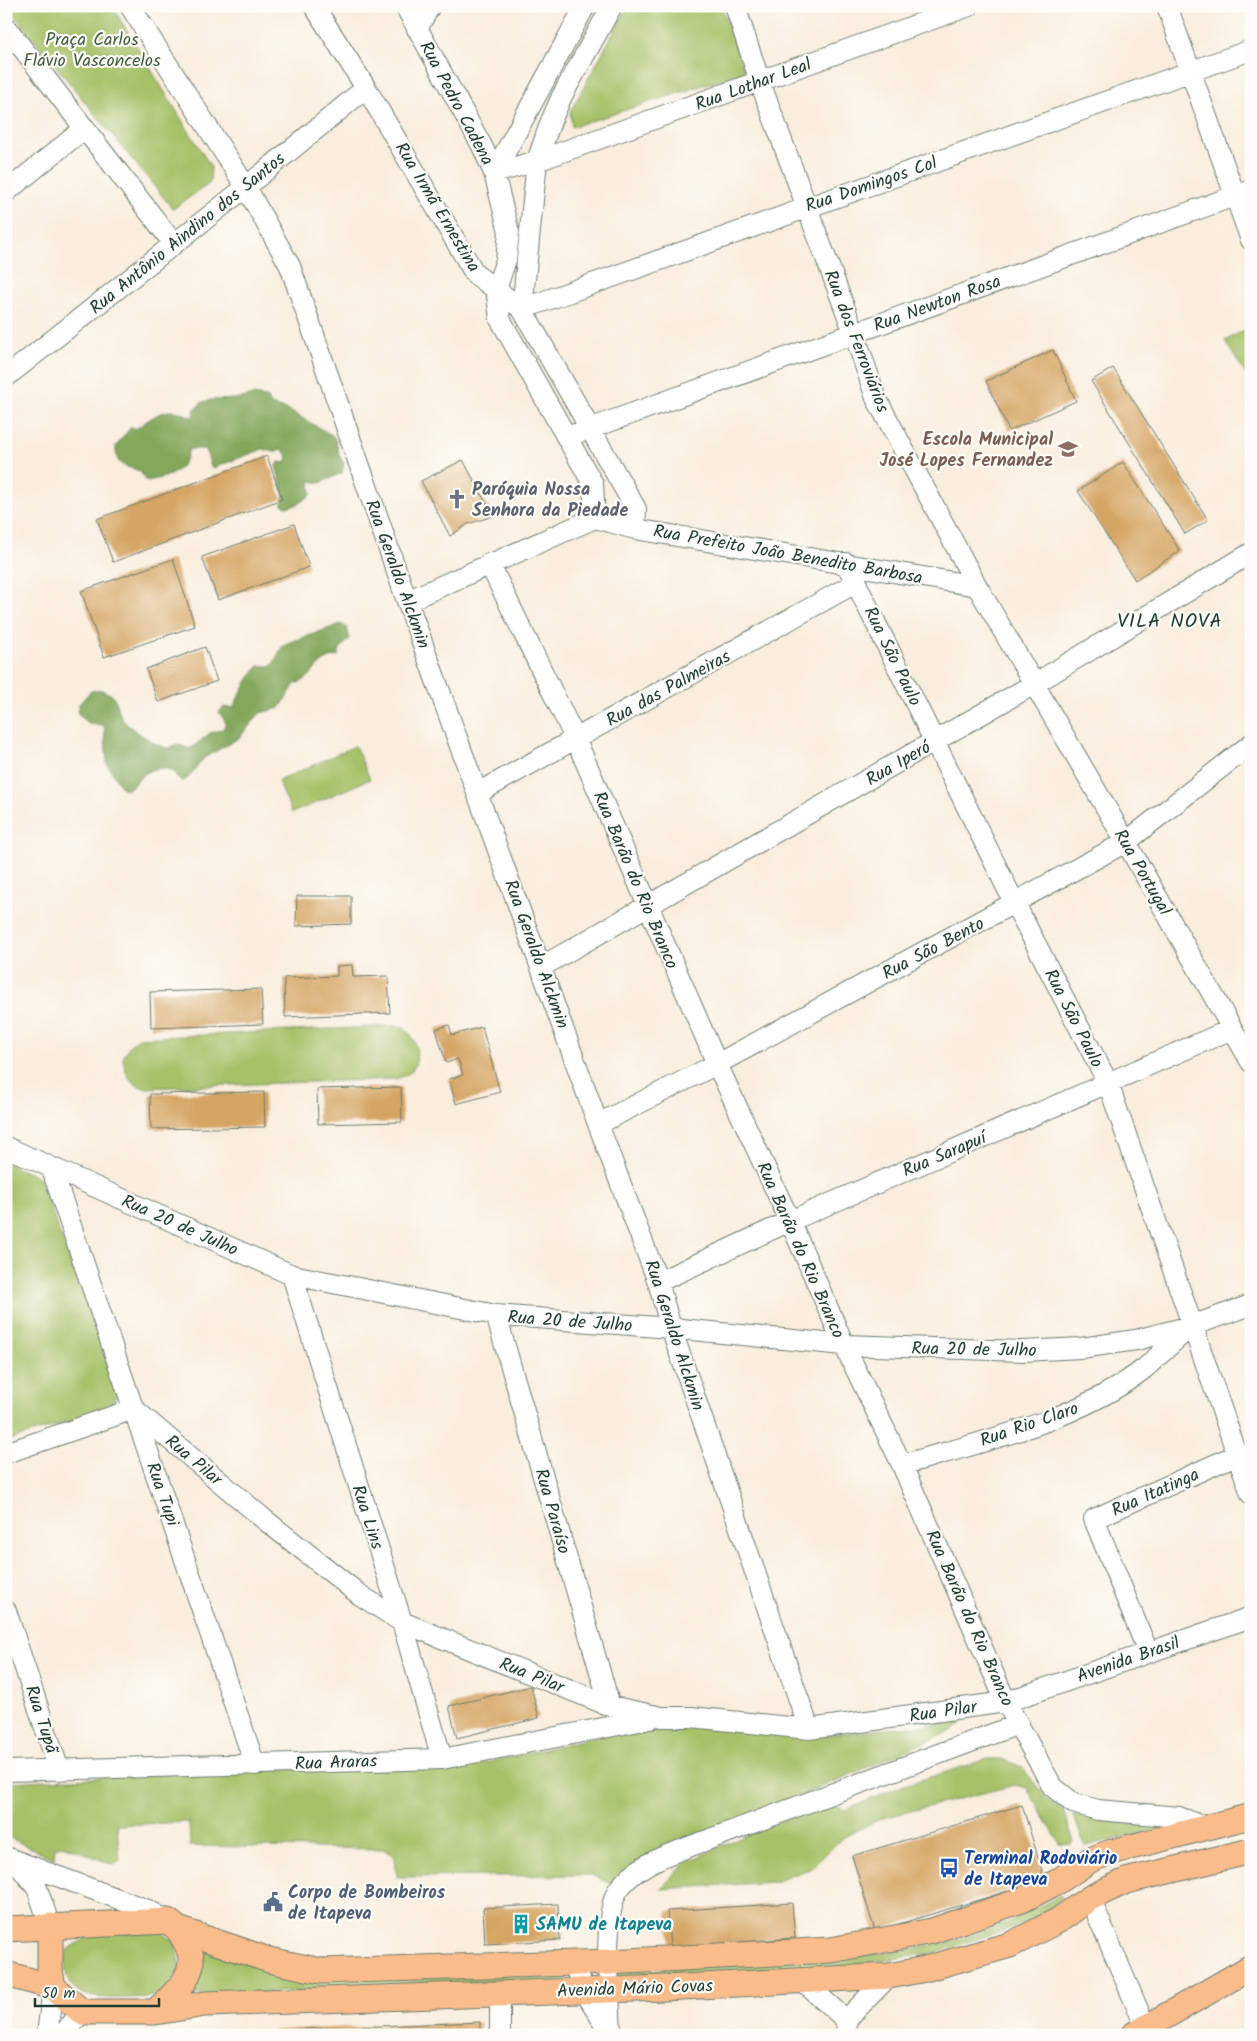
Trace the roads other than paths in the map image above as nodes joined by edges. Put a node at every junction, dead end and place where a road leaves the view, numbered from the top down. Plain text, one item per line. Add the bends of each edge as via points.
1 (130, 6) edge
2 (314, 6) edge
3 (405, 6) edge
4 (430, 6) edge
5 (585, 6) edge
6 (612, 6) edge
7 (735, 6) edge
8 (969, 6) edge
9 (1167, 6) edge
10 (6, 27) edge
11 (417, 29) junction
12 (1251, 50) edge
13 (1190, 72) junction
14 (760, 82) junction
15 (366, 88) junction
16 (85, 128) junction
17 (537, 161) junction
18 (494, 173) junction
19 (246, 187) junction
20 (6, 192) edge
21 (1242, 193) edge
22 (806, 206) junction
23 (1251, 240) edge
24 (174, 244) junction
25 (496, 289) junction
26 (522, 309) junction
27 (854, 333) junction
28 (6, 377) edge
29 (591, 427) junction
30 (567, 437) junction
31 (595, 518) junction
32 (635, 528) junction
33 (1251, 553) edge
34 (489, 563) junction
35 (846, 563) junction
36 (857, 582) junction
37 (976, 586) junction
38 (407, 601) junction
39 (1034, 684) junction
40 (576, 740) junction
41 (935, 742) junction
42 (1251, 744) edge
43 (478, 794) junction
44 (1126, 842) junction
45 (1015, 904) junction
46 (647, 906) junction
47 (541, 967) junction
48 (1232, 1029) junction
49 (1251, 1062) edge
50 (717, 1064) junction
51 (1108, 1083) junction
52 (598, 1124) junction
53 (6, 1147) edge
54 (51, 1167) junction
55 (790, 1221) junction
56 (292, 1275) junction
57 (658, 1282) junction
58 (1251, 1305) edge
59 (496, 1315) junction
60 (1191, 1326) junction
61 (671, 1328) junction
62 (844, 1345) junction
63 (134, 1409) junction
64 (6, 1453) edge
65 (1236, 1455) junction
66 (902, 1465) junction
67 (1251, 1494) edge
68 (6, 1611) edge
69 (1251, 1617) edge
70 (402, 1622) junction
71 (1148, 1652) junction
72 (1006, 1702) junction
73 (610, 1706) junction
74 (662, 1717) junction
75 (1019, 1724) junction
76 (809, 1729) junction
77 (442, 1759) junction
78 (255, 1765) junction
79 (59, 1770) junction
80 (6, 1771) edge
81 (1251, 1800) edge
82 (1241, 1819) edge
83 (1204, 1827) junction
84 (1242, 1853) edge
85 (10, 1859) edge
86 (1090, 1898) junction
87 (173, 1925) junction
88 (50, 1926) junction
89 (6, 1929) edge
90 (573, 1962) junction
91 (609, 1962) junction
92 (1251, 1967) edge
93 (6, 1974) edge
94 (889, 1976) junction
95 (801, 1980) junction
96 (53, 1987) junction
97 (584, 1990) junction
98 (609, 1990) junction
99 (500, 1993) junction
100 (82, 2012) junction
101 (155, 2012) junction
102 (846, 2028) edge
103 (1143, 2032) edge
104 (47, 2035) edge
105 (62, 2035) edge
106 (500, 2035) edge
107 (611, 2035) edge

1 - 19 street, Rua Geraldo Alckmin
2 - 15 street, Rua Irmã Ernestina
3 - 11 street, Rua Pedro Cadena
4 - 11 street
5 - 18 street
6 - 17 street via 562,96
7 - 14 street, Rua dos Ferroviários
8 - 14 street, Rua Lothar Leal
9 - 13 street
10 - 16 street
11 - 18 street, Rua Pedro Cadena
12 - 13 street, Rua Domingos Col
13 - 21 street
13 - 22 street, Rua Domingos Col
14 - 17 street, Rua Lothar Leal
14 - 22 street, Rua dos Ferroviários
15 - 19 street, Rua Antônio Aindino dos Santos
15 - 25 street, Rua Irmã Ernestina via 475,274
16 - 20 street
16 - 24 street
17 - 18 street, Rua Lothar Leal
17 - 26 street
18 - 25 street, Rua Pedro Cadena via 509,232 506,260
19 - 24 street, Rua Antônio Aindino dos Santos
19 - 38 street, Rua Geraldo Alckmin via 290,266
21 - 23 street
21 - 27 street, Rua Newton Rosa
22 - 26 street, Rua Domingos Col
22 - 27 street, Rua dos Ferroviários
24 - 28 street, Rua Antônio Aindino dos Santos
25 - 26 street
25 - 30 street via 500,319
26 - 29 street
27 - 29 street, Rua Newton Rosa
27 - 37 street, Rua dos Ferroviários via 876,398
29 - 30 street, Rua Newton Rosa
29 - 32 street via 636,510
30 - 31 street via 593,484
31 - 32 street, Rua Prefeito João Benedito Barbosa
31 - 34 street
32 - 35 street, Rua Prefeito João Benedito Barbosa
33 - 39 street, Rua Iperó
34 - 38 street
34 - 40 street, Rua Barão do Rio Branco
35 - 36 street, Rua São Paulo
35 - 37 street, Rua Prefeito João Benedito Barbosa
36 - 40 street, Rua das Palmeiras
36 - 41 street, Rua São Paulo
37 - 39 street, Rua dos Ferroviários
38 - 43 street, Rua Geraldo Alckmin
39 - 41 street, Rua Iperó
39 - 44 street, Rua Portugal
40 - 43 street, Rua das Palmeiras
40 - 46 street, Rua Barão do Rio Branco
41 - 45 street, Rua São Paulo
41 - 46 street, Rua Iperó
42 - 44 street, Rua São Bento
43 - 47 street, Rua Geraldo Alckmin
44 - 45 street, Rua São Bento
44 - 48 street, Rua Portugal
45 - 50 street, Rua São Bento
45 - 51 street, Rua São Paulo
46 - 47 street, Rua Iperó
46 - 50 street, Rua Barão do Rio Branco
47 - 52 street, Rua Geraldo Alckmin
48 - 49 street, Rua Portugal
48 - 51 street, Rua Sarapuí
50 - 52 street, Rua São Bento
50 - 55 street, Rua Barão do Rio Branco
51 - 55 street, Rua Sarapuí
51 - 60 street, Rua São Paulo
52 - 57 street, Rua Geraldo Alckmin
53 - 54 street, Rua 20 de Julho
54 - 56 street, Rua 20 de Julho
54 - 63 street, Rua Tupi
55 - 57 street, Rua Sarapuí
55 - 62 street, Rua Barão do Rio Branco
56 - 59 street, Rua 20 de Julho
56 - 70 street, Rua Lins
57 - 61 street, Rua Geraldo Alckmin
58 - 60 street, Rua 20 de Julho
59 - 61 street, Rua 20 de Julho
59 - 73 street, Rua Paraíso
60 - 62 street, Rua 20 de Julho via 1136,1340 1081,1348 1023,1351
60 - 65 street, Rua São Paulo
60 - 66 street, Rua Rio Claro via 1144,1369 1088,1403 1034,1426
61 - 62 street, Rua 20 de Julho
61 - 76 street, Rua Geraldo Alckmin
62 - 66 street, Rua Barão do Rio Branco
63 - 64 street
63 - 70 street, Rua Pilar via 265,1520 360,1595
63 - 78 street, Rua Tupi
65 - 67 street, Rua São Paulo
65 - 71 street, Rua Itatinga via 1094,1519
66 - 72 street, Rua Barão do Rio Branco
68 - 79 street, Rua Tupã
69 - 71 street, Avenida Brasil
70 - 73 street, Rua Pilar
70 - 77 street, Rua Lins
71 - 72 street, Avenida Brasil
72 - 75 street, Rua Barão do Rio Branco
72 - 76 street, Rua Pilar
73 - 74 street, Rua Pilar
74 - 76 street, Rua Pilar via 691,1716
74 - 77 street, Rua Araras
75 - 83 street, Rua Barão do Rio Branco via 1052,1786 1073,1803 1098,1810 1179,1817
75 - 91 street via 652,1861 631,1876 617,1892 608,1935
77 - 78 street, Rua Araras
78 - 79 street, Rua Araras
79 - 80 street, Rua Araras
81 - 82 main road
82 - 83 main road, Avenida Mário Covas
82 - 84 main road
83 - 91 main road, Avenida Mário Covas via 1090,1860 1022,1900 932,1931 832,1950
84 - 86 main road, Avenida Mário Covas via 1126,1881
85 - 87 street via 148,1910
85 - 88 street via 37,1888
86 - 94 main road, Avenida Mário Covas via 1059,1920 1010,1945
86 - 103 street
87 - 88 main road, Avenida Mário Covas
87 - 90 main road, Avenida Mário Covas via 269,1960 321,1971
87 - 101 main road via 190,1951 191,1965 180,1987
88 - 89 main road, Avenida Mário Covas
88 - 96 main road
90 - 91 main road, Avenida Mário Covas
90 - 97 street
91 - 98 street
92 - 103 main road
93 - 96 main road
94 - 95 main road, Avenida Mário Covas
94 - 102 street
95 - 98 main road, Avenida Mário Covas
95 - 102 street
96 - 100 main road
96 - 104 street
97 - 98 main road, Avenida Mário Covas
97 - 99 main road, Avenida Mário Covas
97 - 107 street
98 - 107 street
99 - 101 main road, Avenida Mário Covas via 204,2004
99 - 106 street
100 - 101 main road, Avenida Mário Covas
100 - 105 street

